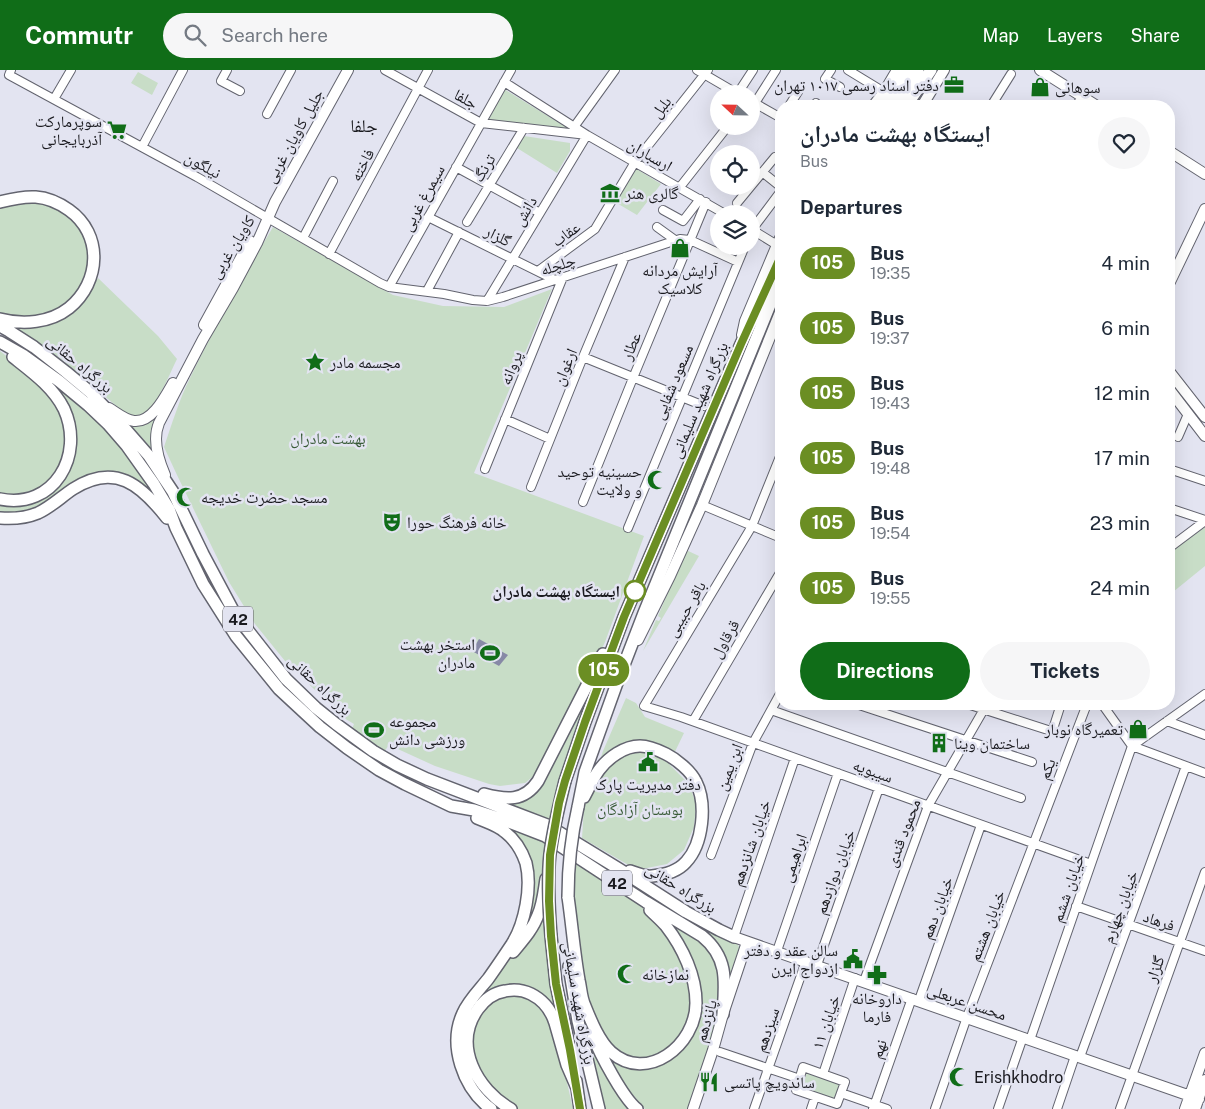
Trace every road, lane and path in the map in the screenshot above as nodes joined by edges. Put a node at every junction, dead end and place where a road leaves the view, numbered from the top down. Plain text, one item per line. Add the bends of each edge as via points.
1 (71, 70) edge
2 (183, 70) edge
3 (227, 70) edge
4 (291, 70) edge
5 (348, 70) edge
6 (385, 70) edge
7 (428, 70) edge
8 (511, 70) edge
9 (615, 70) edge
10 (697, 70) edge
11 (753, 70) edge
12 (776, 70) edge
13 (831, 70) edge
14 (848, 70) edge
15 (898, 70) edge
16 (908, 70) edge
17 (918, 70) edge
18 (931, 70) edge
19 (944, 70) edge
20 (1040, 70) edge
21 (10, 72) edge
22 (706, 72) edge
23 (1011, 74) dead end
24 (504, 82) junction
25 (725, 85) edge
26 (744, 85) edge
27 (802, 87) dead end
28 (840, 87) dead end
29 (418, 88) junction
30 (240, 91) dead end
31 (760, 92) edge
32 (884, 92) junction
33 (1082, 97) junction
34 (54, 99) junction
35 (793, 100) edge
36 (878, 100) edge
37 (887, 100) edge
38 (899, 100) edge
39 (910, 100) edge
40 (926, 100) edge
41 (995, 100) edge
42 (1080, 100) edge
43 (1087, 100) edge
44 (760, 106) edge
45 (267, 114) dead end
46 (775, 115) edge
47 (481, 123) junction
48 (574, 127) junction
49 (524, 128) junction
50 (587, 135) junction
51 (721, 135) edge
52 (142, 147) junction
53 (1175, 155) edge
54 (775, 157) dead end
55 (635, 162) junction
56 (456, 167) junction
57 (762, 172) junction
58 (1202, 172) edge
59 (760, 175) edge
60 (1205, 180) edge
61 (333, 181) dead end
62 (775, 182) edge
63 (490, 186) junction
64 (680, 188) junction
65 (744, 195) edge
66 (775, 199) edge
67 (703, 201) junction
68 (0, 202) edge
69 (738, 203) dead end
70 (710, 205) edge
71 (663, 210) dead end
72 (1204, 212) edge
73 (540, 213) junction
74 (428, 217) junction
75 (268, 218) junction
76 (760, 218) edge
77 (467, 222) dead end
78 (657, 227) dead end
79 (459, 232) junction
80 (760, 233) edge
81 (303, 238) junction
82 (775, 238) edge
83 (675, 240) junction
84 (690, 240) junction
85 (775, 250) edge
86 (329, 254) junction
87 (741, 255) edge
88 (625, 257) junction
89 (513, 259) junction
90 (738, 262) junction
91 (775, 269) edge
92 (538, 271) junction
93 (1175, 272) edge
94 (559, 278) junction
95 (380, 283) joint
96 (389, 287) junction
97 (427, 291) junction
98 (775, 293) edge
99 (487, 301) junction
100 (0, 319) edge
101 (775, 325) edge
102 (0, 326) edge
103 (0, 342) edge
104 (741, 344) junction
105 (0, 347) edge
106 (583, 357) junction
107 (633, 378) junction
108 (1175, 379) edge
109 (177, 382) junction
110 (682, 397) junction
111 (1175, 397) edge
112 (102, 403) junction
113 (704, 406) dead end
114 (1188, 414) junction
115 (1205, 418) edge
116 (505, 419) junction
117 (1205, 436) edge
118 (1178, 437) dead end
119 (550, 439) junction
120 (485, 469) dead end
121 (775, 469) edge
122 (1175, 471) edge
123 (1205, 481) edge
124 (531, 487) dead end
125 (172, 492) junction
126 (0, 499) edge
127 (583, 502) dead end
128 (702, 505) junction
129 (1175, 510) edge
130 (0, 518) edge
131 (1205, 521) edge
132 (752, 526) junction
133 (176, 528) junction
134 (628, 528) dead end
135 (775, 536) edge
136 (1175, 544) edge
137 (775, 581) edge
138 (624, 617) junction
139 (616, 683) junction
140 (1204, 695) edge
141 (775, 703) edge
142 (644, 706) joint
143 (771, 710) junction
144 (874, 710) edge
145 (983, 710) edge
146 (996, 710) edge
147 (1059, 710) edge
148 (1085, 710) edge
149 (1106, 710) edge
150 (693, 721) junction
151 (1167, 721) junction
152 (1205, 735) edge
153 (966, 740) junction
154 (753, 743) junction
155 (1132, 746) junction
156 (795, 758) junction
157 (1032, 762) dead end
158 (1186, 766) junction
159 (948, 772) junction
160 (838, 773) junction
161 (1205, 774) edge
162 (448, 786) junction
163 (880, 788) junction
164 (1021, 798) dead end
165 (451, 806) junction
166 (928, 806) junction
167 (578, 807) junction
168 (981, 825) junction
169 (1033, 844) junction
170 (550, 855) junction
171 (711, 855) dead end
172 (1091, 864) junction
173 (619, 869) junction
174 (1205, 872) edge
175 (627, 889) junction
176 (568, 897) junction
177 (1076, 906) junction
178 (1128, 924) junction
179 (734, 937) junction
180 (748, 942) junction
181 (1180, 942) junction
182 (777, 951) junction
183 (1205, 951) edge
184 (806, 961) junction
185 (817, 965) junction
186 (490, 976) junction
187 (859, 980) junction
188 (915, 999) junction
189 (584, 1003) junction
190 (723, 1014) junction
191 (967, 1018) junction
192 (1026, 1038) junction
193 (720, 1052) dead end
194 (1205, 1052) edge
195 (1078, 1056) junction
196 (768, 1068) junction
197 (823, 1074) junction
198 (1132, 1075) junction
199 (800, 1079) junction
200 (1205, 1080) edge
201 (577, 1088) junction
202 (841, 1093) junction
203 (815, 1097) junction
204 (1194, 1101) edge
205 (874, 1107) edge
206 (580, 1108) edge
207 (635, 1108) edge
208 (491, 1109) edge
209 (511, 1109) edge
210 (599, 1109) edge
211 (693, 1109) edge
212 (754, 1109) edge
213 (811, 1109) edge
214 (887, 1109) edge
215 (935, 1109) edge
216 (998, 1109) edge
217 (1057, 1109) edge
218 (1120, 1109) edge
219 (1185, 1109) edge

1 - 34 street
2 - 52 street
3 - 30 street via 222,81
4 - 45 street
5 - 75 main road, جلیل کاویان غربی
6 - 29 street, جلفا
7 - 29 street, فاخته
8 - 24 street, سیمرغ غربی
9 - 48 street
10 - 22 street
11 - 26 street
12 - 31 street
13 - 28 street via 825,79
14 - 32 street
15 - 32 main road
16 - 37 highway
17 - 38 highway
18 - 39 highway
19 - 40 main road
20 - 33 main road
21 - 34 street, نیلگون
22 - 25 street
22 - 55 street, بلبل
23 - 41 street
24 - 47 street, سیمرغ غربی
24 - 48 street, ارسباران
27 - 35 street
29 - 47 street, جلفا
29 - 86 street, فاخته
32 - 36 main road
33 - 42 street
33 - 43 main road
34 - 52 street, نیلگون
44 - 46 street
47 - 49 street, ارسباران
47 - 56 street, سیمرغ غربی
48 - 50 street, ارسباران
49 - 50 street, ارسباران
49 - 63 street, ترنگ
50 - 55 street, ارسباران
50 - 73 street, دانش
51 - 64 street
52 - 75 street, نیلگون
53 - 58 main road
54 - 57 street
55 - 64 street, ارسباران
55 - 92 street, عقاب via 595,230
56 - 63 street
56 - 74 street, سیمرغ غربی
57 - 59 street
57 - 62 street
58 - 60 main road
61 - 81 street
63 - 73 street
63 - 77 street, ترنگ
64 - 67 street, ارسباران
65 - 69 street
66 - 76 street
67 - 70 street, ارسباران
67 - 71 street via 684,221
67 - 84 street, عطار
68 - 100 highway via 34,196 64,207 81,220 94,247 90,280 69,308 51,318 28,322
72 - 93 main road
73 - 89 street, دانش
74 - 79 street, گلزار
74 - 96 street, سیمرغ غربی
75 - 81 street, نیلگون
75 - 109 main road, کاویان غربی via 251,239
78 - 83 street
79 - 89 street, گلزار
79 - 97 street
80 - 82 street
81 - 86 street, نیلگون
83 - 84 street, چلچله
83 - 88 street, چلچله
84 - 90 street, چلچله
84 - 107 street, عطار
85 - 104 main road via 745,321
86 - 95 street, نیلگون
87 - 90 street, مسعود شفاپی
88 - 94 street, چلچله
88 - 106 street, ارغوان
89 - 92 street, گلزار
89 - 99 street, دانش
90 - 110 street, مسعود شفاپی
91 - 104 highway, بزرگراه شهید سلیمانی
92 - 94 street, گلزار
94 - 99 street, چلچله
94 - 116 street, پروانه
95 - 96 street, چلچله
96 - 97 street, چلچله
97 - 99 street, چلچله
98 - 139 highway, بزرگراه شهید سلیمانی
101 - 128 main road
102 - 112 highway, بزرگراه حقانی / 42 via 41,353
103 - 133 highway, بزرگراه حقانی / 42 via 55,377 108,424 154,484
104 - 138 highway, بزرگراه شهید سلیمانی
105 - 126 highway via 55,394 68,421 70,446 62,474 45,491 16,501
106 - 107 street
106 - 119 street, ارغوان
107 - 110 street
107 - 127 street, عطار
108 - 115 main road
109 - 112 main road via 148,418 141,421 128,420
109 - 125 main road via 156,429 156,448
110 - 113 street
110 - 134 street, مسعود شفاپی
111 - 114 main road
112 - 125 highway, بزرگراه حقانی / 42 via 149,456
114 - 117 main road
114 - 118 street
116 - 119 street
116 - 120 street, پروانه
119 - 124 street, ارغوان
121 - 132 street, باقر حبیبی
122 - 123 street
125 - 162 highway, بزرگراه حقانی / 42 via 235,614 286,679 316,708 373,751 410,772
128 - 132 street
128 - 139 main road
129 - 131 street
130 - 133 highway via 21,518 38,513 80,485 105,477 124,480 144,491
131 - 136 street
132 - 135 street
132 - 142 street, باقر حبیبی
133 - 165 highway, بزرگراه حقانی / 42 via 212,599 236,636 278,689 320,727 379,770
137 - 150 street, قرقاول
138 - 162 highway via 533,788 521,796 504,798
138 - 170 highway, بزرگراه شهید سلیمانی, bridge via 565,781
139 - 167 highway, بزرگراه شهید سلیمانی via 585,772
140 - 151 street
141 - 143 street, ابن یمین
142 - 150 street, سیبویه
143 - 154 street, ابن یمین
143 - 159 street
144 - 153 street
145 - 153 street, محمود قندی
146 - 147 street via 1051,731
148 - 169 street, یکم
149 - 155 street
150 - 154 street, سیبویه
151 - 152 street
151 - 155 street
153 - 157 street
153 - 159 street, محمود قندی
154 - 156 street, سیبویه
154 - 171 street, ابن یمین
155 - 158 street
155 - 172 street, خیابان ششم
156 - 160 street, سیبویه
156 - 179 street, خیابان شانزدهم
158 - 161 street
158 - 178 street, خیابان چهارم
159 - 164 street
159 - 166 street, محمود قندی
160 - 163 street, سیبویه
160 - 182 street, ابراهیمی
162 - 173 highway, بزرگراه حقانی / 42 via 547,825
163 - 166 street, سیبویه
163 - 185 street, خیابان دوازدهم
165 - 175 highway, بزرگراه حقانی / 42 via 474,810 545,836
165 - 186 highway via 503,830 526,863 527,901 518,933
166 - 168 street, سیبویه
166 - 187 street, محمود قندی
167 - 173 highway via 598,771 626,748 653,748 684,766 696,782 702,801 701,822 698,843 686,862 670,873 650,877
167 - 176 highway, بزرگراه شهید سلیمانی, bridge via 569,855
168 - 169 street, سیبویه
168 - 188 street, خیابان دهم
169 - 172 street, سیبویه
169 - 191 street, خیابان هشتم
170 - 186 highway via 540,909 533,927
170 - 201 highway, بزرگراه شهید سلیمانی, bridge via 549,901 556,984
172 - 177 street, خیابان ششم
173 - 179 highway, بزرگراه حقانی / 42 via 686,912
174 - 181 street, گلزار
175 - 189 highway via 666,926 685,957 696,991 693,1023 687,1036 674,1050 655,1061 637,1063 610,1051
175 - 190 highway, بزرگراه حقانی / 42 via 702,936 712,946 724,972
176 - 189 highway via 574,954
176 - 210 highway, بزرگراه شهید سلیمانی via 568,956 573,994
177 - 178 street, فرهاد
177 - 192 street, خیابان ششم
178 - 181 street, فرهاد
178 - 195 street, خیابان چهارم
179 - 180 main road, محسن عربعلی
180 - 182 main road, محسن عربعلی
180 - 190 main road, پانزدهم
181 - 183 street, فرهاد
181 - 198 street, گلزار
182 - 184 main road, محسن عربعلی
184 - 185 main road, محسن عربعلی
184 - 196 street, سیزدهم
185 - 187 main road, محسن عربعلی
186 - 208 highway via 463,1011 457,1043 464,1074 477,1096
187 - 188 main road, محسن عربعلی
187 - 197 street, خیابان ۱۱
188 - 191 main road, محسن عربعلی
188 - 205 street, نهم
189 - 207 highway via 595,1042
190 - 211 main road, پانزدهم
191 - 192 main road, محسن عربعلی
191 - 215 street, خیابان هشتم
192 - 195 main road, محسن عربعلی
192 - 216 street, خیابان ششم
193 - 196 street
194 - 204 main road
195 - 198 main road, محسن عربعلی
195 - 217 street, خیابان چهارم
196 - 199 street
196 - 212 street, سیزدهم
197 - 199 street via 804,1067
197 - 202 street via 845,1082
198 - 204 main road, محسن عربعلی
198 - 218 street
199 - 203 street via 796,1090
200 - 204 main road
201 - 206 highway, بزرگراه شهید سلیمانی
201 - 209 highway via 553,1016 547,1007 526,992 501,992 487,999 476,1011 469,1030 468,1048 482,1084
202 - 203 street via 837,1104
202 - 205 street
203 - 213 street
204 - 219 main road
205 - 214 street

